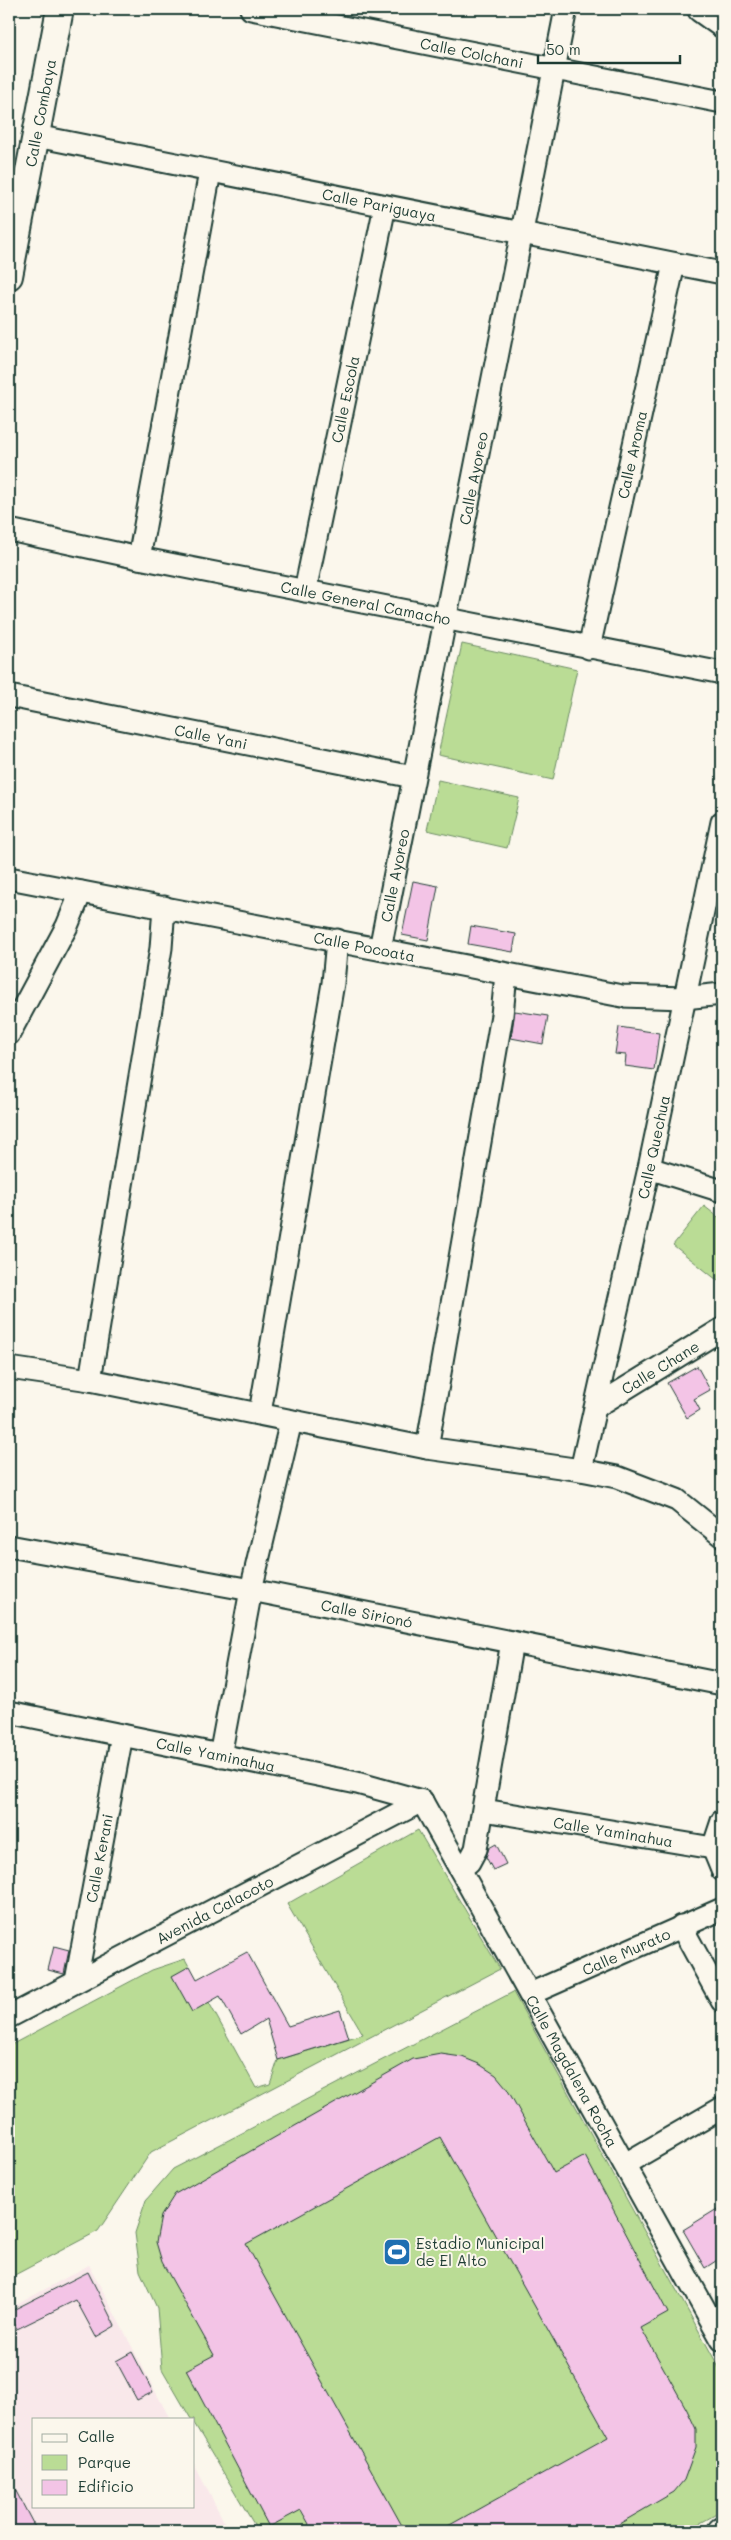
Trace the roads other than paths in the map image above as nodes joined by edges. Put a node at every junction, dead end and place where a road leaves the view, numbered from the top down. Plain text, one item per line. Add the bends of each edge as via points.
1 (60, 9) edge
2 (251, 9) edge
3 (566, 9) edge
4 (701, 9) edge
5 (722, 24) edge
6 (556, 69) junction
7 (722, 102) edge
8 (36, 136) junction
9 (210, 172) junction
10 (385, 206) junction
11 (523, 233) junction
12 (674, 264) junction
13 (722, 273) edge
14 (9, 276) edge
15 (9, 530) edge
16 (139, 558) junction
17 (304, 591) junction
18 (444, 618) junction
19 (589, 648) junction
20 (722, 673) edge
21 (9, 696) edge
22 (413, 777) junction
23 (722, 822) edge
24 (720, 844) edge
25 (9, 878) edge
26 (81, 892) junction
27 (164, 907) junction
28 (337, 940) junction
29 (380, 949) junction
30 (506, 974) junction
31 (722, 994) edge
32 (684, 998) junction
33 (722, 1004) edge
34 (9, 1034) edge
35 (649, 1168) junction
36 (722, 1191) edge
37 (722, 1329) edge
38 (9, 1368) edge
39 (90, 1380) junction
40 (597, 1406) junction
41 (260, 1413) junction
42 (291, 1421) junction
43 (427, 1448) junction
44 (582, 1470) junction
45 (718, 1527) edge
46 (9, 1546) edge
47 (251, 1590) junction
48 (512, 1642) junction
49 (722, 1684) edge
50 (9, 1712) edge
51 (122, 1735) junction
52 (220, 1756) junction
53 (422, 1801) junction
54 (484, 1810) junction
55 (722, 1821) edge
56 (714, 1848) junction
57 (460, 1869) junction
58 (722, 1870) edge
59 (722, 1909) edge
60 (681, 1926) junction
61 (76, 1981) junction
62 (530, 1994) junction
63 (722, 2001) edge
64 (9, 2017) edge
65 (722, 2108) edge
66 (624, 2164) junction
67 (722, 2340) edge

1 - 8 street, Calle Combaya
2 - 6 street, Calle Colchani
3 - 6 street, Calle Ayoreo
4 - 5 street
6 - 7 street, Calle Colchani
6 - 11 street, Calle Ayoreo
8 - 9 street, Calle Pariguaya
8 - 14 street, Calle Combaya
9 - 10 street, Calle Pariguaya
9 - 16 street
10 - 11 street, Calle Pariguaya
10 - 17 street, Calle Escola
11 - 12 street, Calle Pariguaya
11 - 18 street, Calle Ayoreo
12 - 13 street, Calle Pariguaya
12 - 19 street, Calle Aroma
15 - 16 street, Calle General Camacho
16 - 17 street, Calle General Camacho
17 - 18 street, Calle General Camacho
18 - 19 street, Calle General Camacho
18 - 22 street, Calle Ayoreo
19 - 20 street, Calle General Camacho
21 - 22 street, Calle Yani
22 - 29 street, Calle Ayoreo
23 - 24 street, Calle Quechua
24 - 32 street, Calle Quechua
25 - 26 street, Calle Pocoata
26 - 27 street, Calle Pocoata
26 - 34 street via 68,926
27 - 28 street, Calle Pocoata
27 - 39 street via 161,948
28 - 29 street, Calle Pocoata
28 - 41 street via 333,983
29 - 30 street, Calle Pocoata
30 - 32 street, Calle Pocoata via 622,996
30 - 43 street via 502,1015
31 - 32 street, Calle Pocoata
32 - 33 street
32 - 35 street, Calle Quechua
35 - 36 street
35 - 40 street, Calle Quechua
37 - 40 street, Calle Chane
38 - 39 street
39 - 41 street
40 - 44 street, Calle Quechua
41 - 42 street
42 - 43 street
42 - 47 street
43 - 44 street
44 - 45 street via 617,1477 677,1500
46 - 47 street, Calle Sirionó
47 - 48 street, Calle Sirionó
47 - 52 street
48 - 49 street, Calle Sirionó
48 - 54 street
50 - 51 street, Calle Yaminahua
51 - 52 street, Calle Yaminahua
51 - 61 street, Calle Kerani
52 - 53 street, Calle Yaminahua via 357,1783
53 - 57 street, Calle Magdalena Rocha
53 - 61 street, Avenida Calacoto
54 - 56 street, Calle Yaminahua
54 - 57 street via 476,1849 469,1862
55 - 56 street
56 - 58 street
57 - 62 street, Calle Magdalena Rocha
59 - 60 street, Calle Murato
60 - 62 street, Calle Murato
60 - 63 street
61 - 64 street, Avenida Calacoto
62 - 66 street, Calle Magdalena Rocha
65 - 66 street
66 - 67 street, Calle Magdalena Rocha

